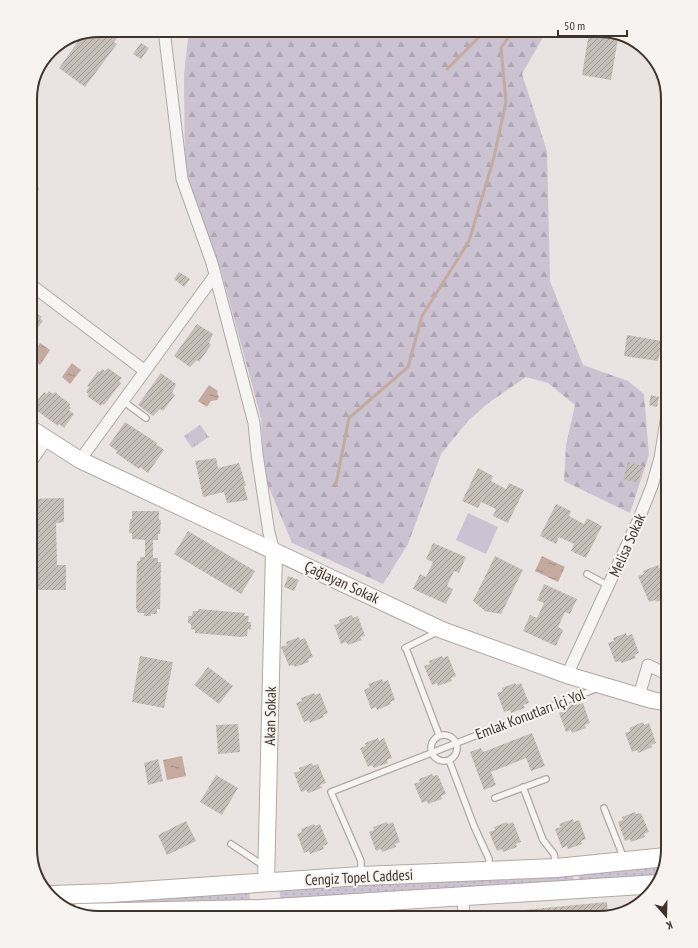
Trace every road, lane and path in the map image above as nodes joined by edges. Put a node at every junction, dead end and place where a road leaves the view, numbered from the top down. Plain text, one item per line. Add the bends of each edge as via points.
1 (165, 37) edge
2 (215, 275) junction
3 (37, 289) edge
4 (146, 371) junction
5 (123, 401) junction
6 (146, 418) dead end
7 (37, 433) edge
8 (46, 439) junction
9 (37, 453) edge
10 (80, 460) junction
11 (661, 466) edge
12 (274, 551) junction
13 (587, 574) dead end
14 (609, 586) junction
15 (442, 630) junction
16 (661, 672) edge
17 (566, 675) junction
18 (604, 686) junction
19 (639, 696) junction
20 (661, 701) edge
21 (439, 735) junction
22 (457, 742) junction
23 (432, 752) junction
24 (449, 760) junction
25 (546, 779) dead end
26 (524, 788) junction
27 (495, 798) dead end
28 (604, 808) dead end
29 (231, 844) dead end
30 (660, 858) edge
31 (625, 861) junction
32 (556, 868) junction
33 (490, 871) junction
34 (361, 876) junction
35 (265, 878) junction
36 (650, 885) edge
37 (57, 895) edge
38 (463, 897) junction
39 (266, 908) junction
40 (221, 911) edge
41 (464, 911) edge

1 - 2 street via 182,179
2 - 4 street
2 - 12 street via 254,423 269,533
3 - 4 street
4 - 5 street
5 - 6 lane
5 - 10 street
7 - 8 street, Çağlayan Sokak
8 - 9 street
8 - 10 street, Çağlayan Sokak
10 - 12 street, Çağlayan Sokak
11 - 14 street, Melisa Sokak
12 - 15 street, Çağlayan Sokak
12 - 35 street, Akan Sokak
13 - 14 lane
14 - 17 street, Melisa Sokak
15 - 17 street, Çağlayan Sokak
15 - 21 lane via 406,650
16 - 19 street via 648,665
17 - 18 street, Çağlayan Sokak
18 - 19 street, Çağlayan Sokak
18 - 22 lane, Emlak Konutları İçi Yol
19 - 20 street, Çağlayan Sokak
21 - 22 lane, Emlak Konutları İçi Yol via 448,735
21 - 23 lane via 431,744
22 - 23 lane, Emlak Konutları İçi Yol
22 - 24 lane, Emlak Konutları İçi Yol via 456,753
23 - 24 lane via 439,760
23 - 34 lane, Emlak Konutları İçi Yol via 330,792 361,861
24 - 33 lane via 489,859
25 - 26 lane
26 - 27 lane
26 - 32 lane via 543,840 554,854
28 - 31 lane
29 - 35 lane
30 - 31 main road, Cengiz Topel Caddesi
31 - 32 main road, Cengiz Topel Caddesi
32 - 33 main road, Cengiz Topel Caddesi
33 - 34 main road, Cengiz Topel Caddesi
34 - 35 main road, Cengiz Topel Caddesi
35 - 37 main road, Cengiz Topel Caddesi via 112,893
35 - 39 main road via 255,895
36 - 38 main road
38 - 39 main road
38 - 41 street
39 - 40 main road

